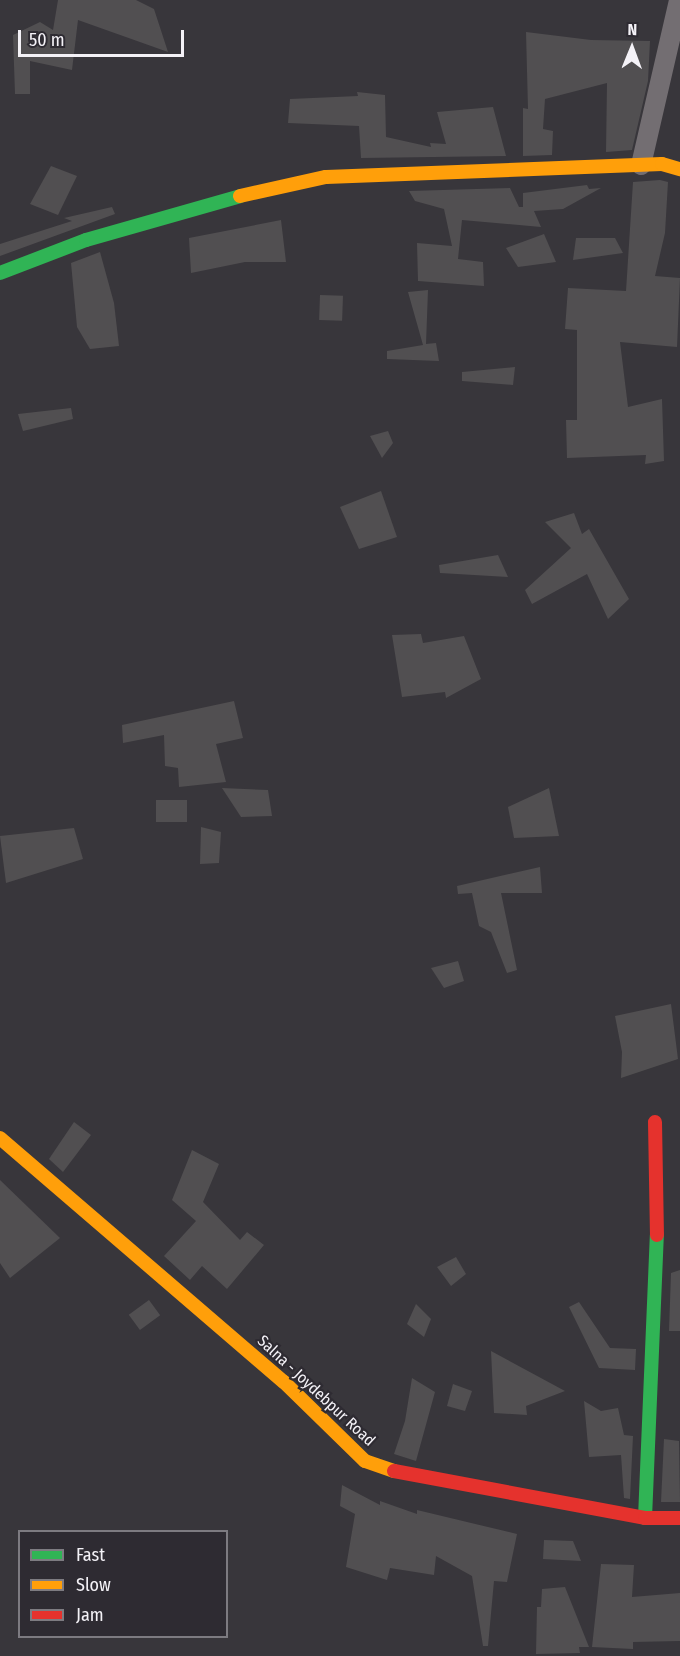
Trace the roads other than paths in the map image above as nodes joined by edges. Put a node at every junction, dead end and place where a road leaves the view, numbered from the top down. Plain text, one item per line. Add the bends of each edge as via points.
1 (679, 0) edge
2 (641, 165) junction
3 (680, 169) edge
4 (0, 273) edge
5 (655, 1122) dead end
6 (0, 1138) edge
7 (645, 1518) junction
8 (680, 1518) edge

1 - 2 street
2 - 3 street via 662,164
2 - 4 street via 326,177 197,205 86,240
5 - 7 street via 657,1233
6 - 7 street, Salna - Joydebpur Road via 276,1374 365,1461 407,1474
7 - 8 street, Salna - Joydebpur Road

